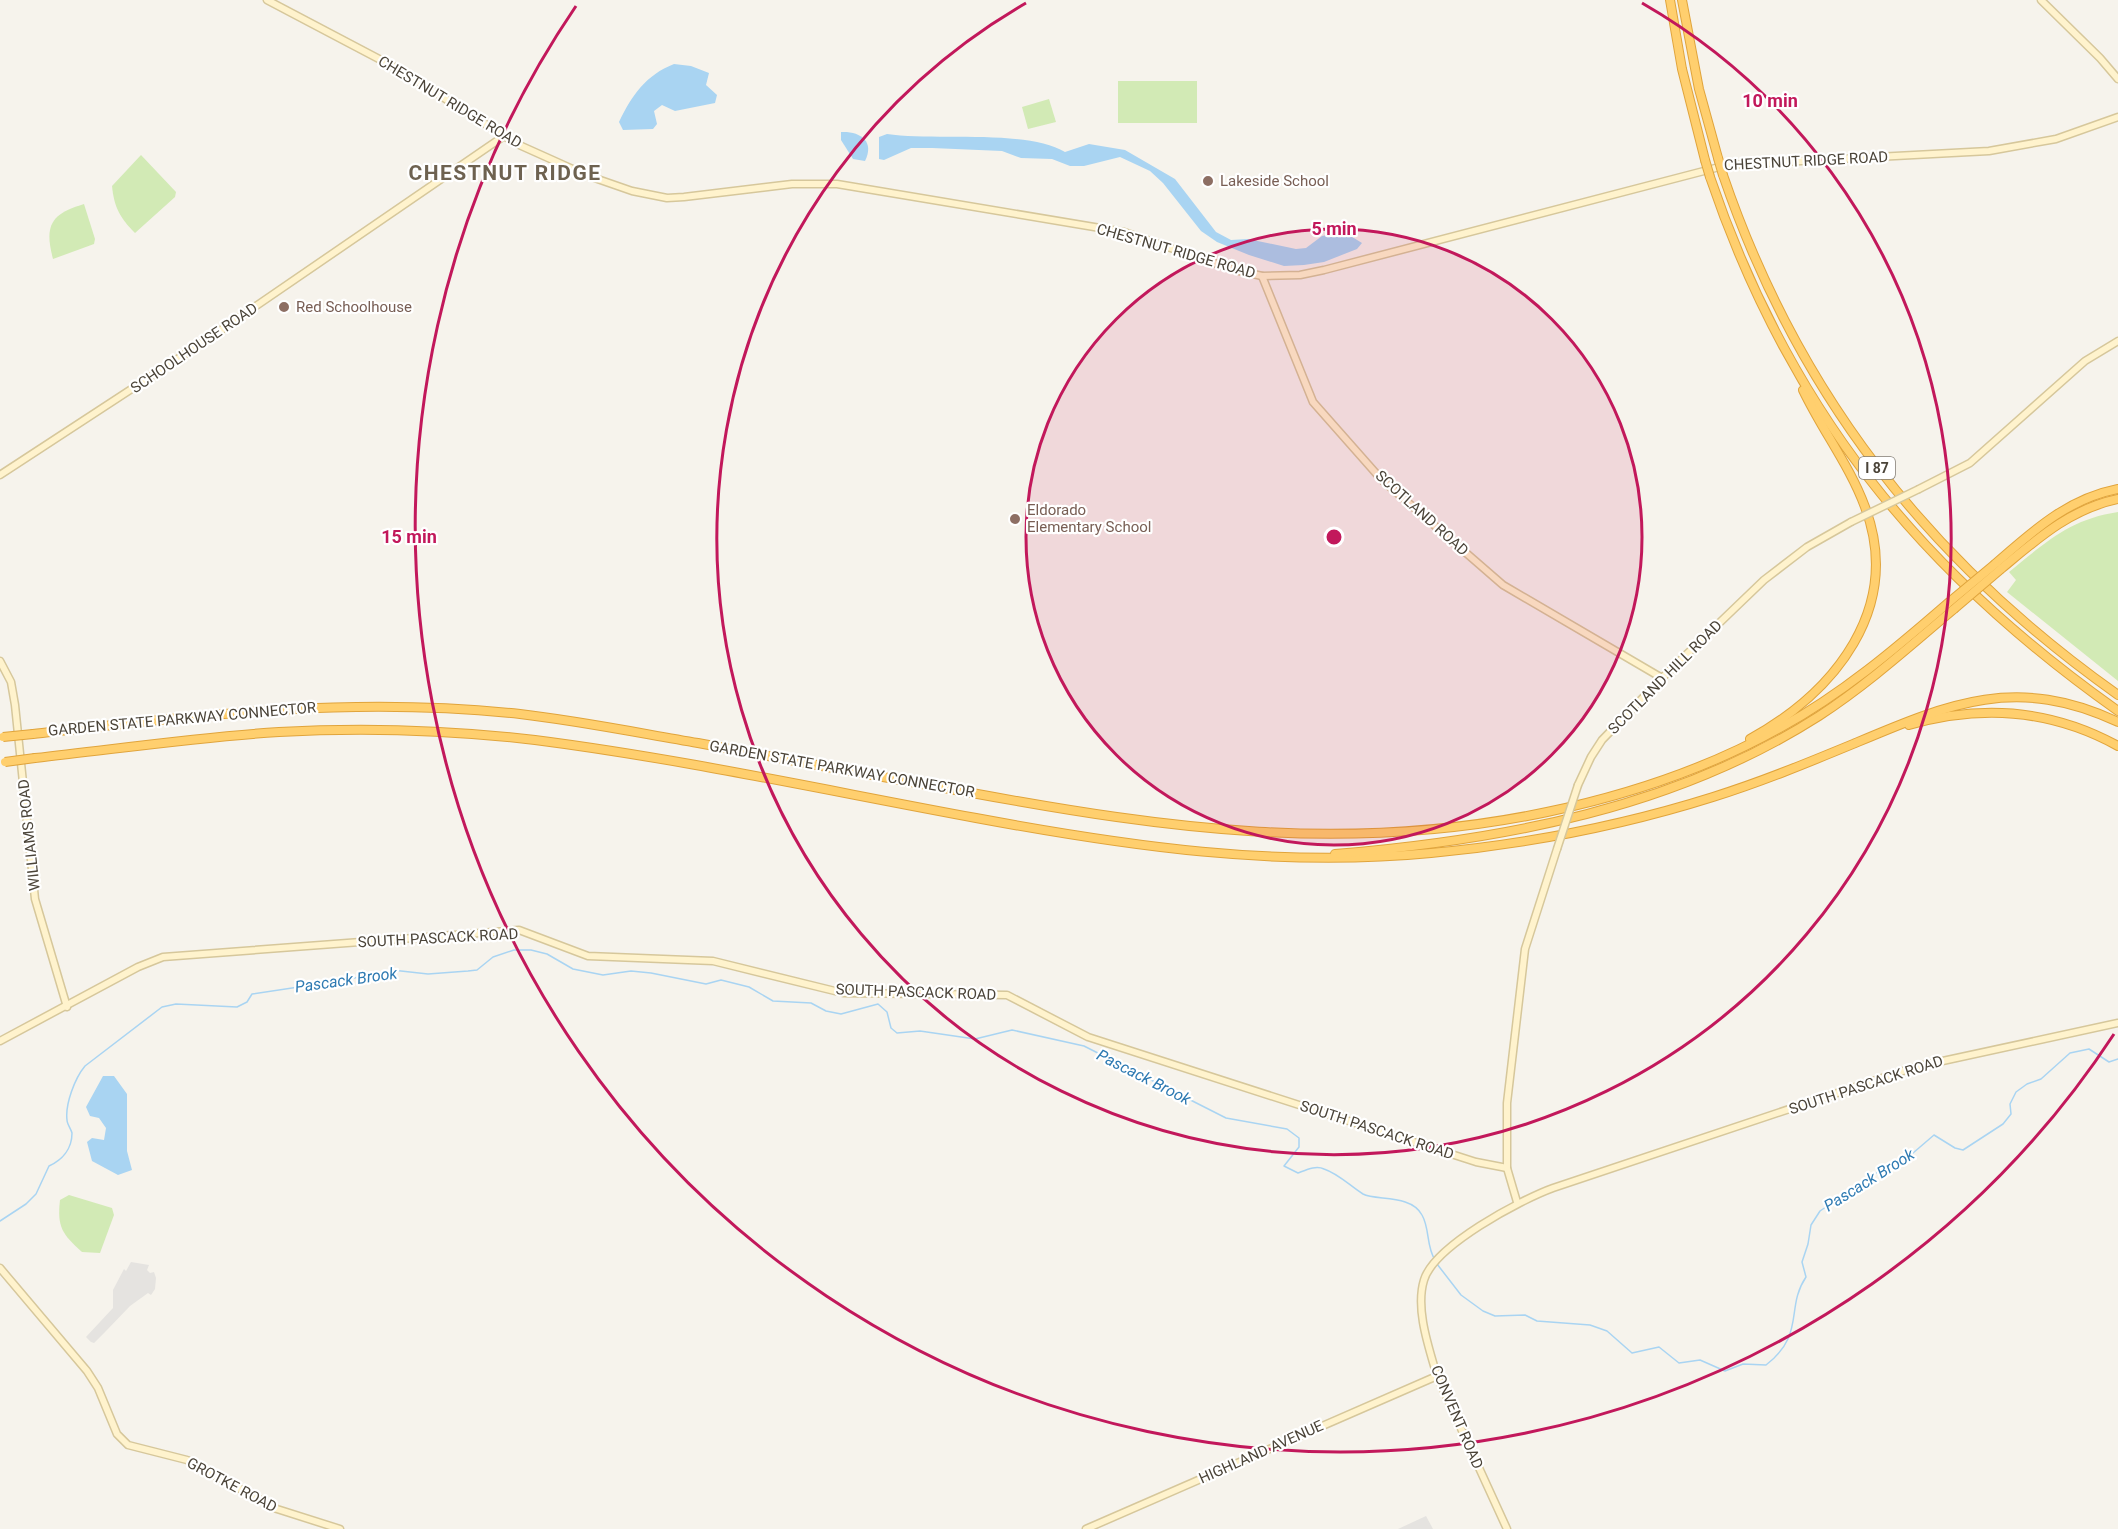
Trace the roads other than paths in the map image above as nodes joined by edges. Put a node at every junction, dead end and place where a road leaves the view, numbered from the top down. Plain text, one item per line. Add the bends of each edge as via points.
1 (267, 0) edge
2 (1670, 0) edge
3 (1682, 0) edge
4 (2041, 0) edge
5 (2118, 79) edge
6 (2118, 117) edge
7 (504, 136) junction
8 (1262, 276) junction
9 (2118, 341) edge
10 (1785, 350) junction
11 (0, 476) edge
12 (2118, 489) edge
13 (2118, 499) edge
14 (1998, 566) junction
15 (1951, 606) junction
16 (0, 661) edge
17 (1662, 678) junction
18 (2118, 695) edge
19 (2118, 711) edge
20 (2118, 722) edge
21 (1876, 734) junction
22 (1, 737) edge
23 (2118, 746) edge
24 (3, 762) edge
25 (1680, 775) junction
26 (1283, 858) junction
27 (67, 1007) junction
28 (2118, 1023) edge
29 (0, 1041) edge
30 (1507, 1168) junction
31 (1517, 1202) junction
32 (0, 1268) edge
33 (1437, 1376) junction
34 (340, 1529) edge
35 (1086, 1529) edge
36 (1507, 1529) edge

1 - 7 street, CHESTNUT RIDGE ROAD via 398,69
2 - 10 highway, I 87, bridge via 1682,69 1710,177 1738,251
3 - 18 highway, I 87, bridge via 1699,89 1723,175 1756,260 1796,344 1832,404 1879,470 1978,582
4 - 5 street
6 - 8 street, CHESTNUT RIDGE ROAD via 2055,139 1996,150 1727,165 1324,270
7 - 8 street, CHESTNUT RIDGE ROAD via 586,175 649,195 684,197 804,183 859,187 1124,232
7 - 11 street, SCHOOLHOUSE ROAD
8 - 17 street, SCOTLAND ROAD via 1313,402 1381,479 1503,585
9 - 17 street, SCOTLAND HILL ROAD, bridge via 2085,361 1970,463 1807,547 1764,580
10 - 19 highway, I 87 via 1861,469 1929,551 2015,633
10 - 25 highway via 1867,513 1875,556 1870,604 1850,652 1815,692 1762,732
12 - 14 highway via 2062,509
13 - 14 highway via 2067,517
14 - 15 highway, bridge
15 - 25 highway via 1814,708 1748,745
15 - 26 highway via 1880,672 1826,711 1761,749 1682,783 1593,812 1510,832 1407,848
16 - 27 street, WILLIAMS ROAD via 15,705 35,899
17 - 30 street, SCOTLAND HILL ROAD, bridge via 1590,757 1525,949 1506,1103
20 - 21 highway via 2056,701 1993,698 1947,706
21 - 23 highway via 1949,714 2012,712 2067,723
21 - 26 highway via 1737,790 1609,825 1517,843 1426,854
22 - 25 highway, GARDEN STATE PARKWAY CONNECTOR, bridge via 291,707 375,705 469,710 599,725 1125,820 1293,834 1386,833 1480,824 1590,802
24 - 26 highway, GARDEN STATE PARKWAY CONNECTOR, bridge via 275,732 462,733 610,752 1117,843
27 - 29 street, SOUTH PASCACK ROAD
27 - 30 street, SOUTH PASCACK ROAD via 163,957 519,930 588,956 713,961 843,993 1007,995 1088,1037 1454,1155
28 - 31 street, SOUTH PASCACK ROAD via 1915,1067
30 - 31 street, SCOTLAND HILL ROAD
31 - 33 street, CONVENT ROAD via 1444,1253 1424,1279 1422,1300
32 - 34 street, GROTKE ROAD via 87,1371 112,1425 125,1443 187,1460 277,1509
33 - 35 street, HIGHLAND AVENUE
33 - 36 street, CONVENT ROAD

